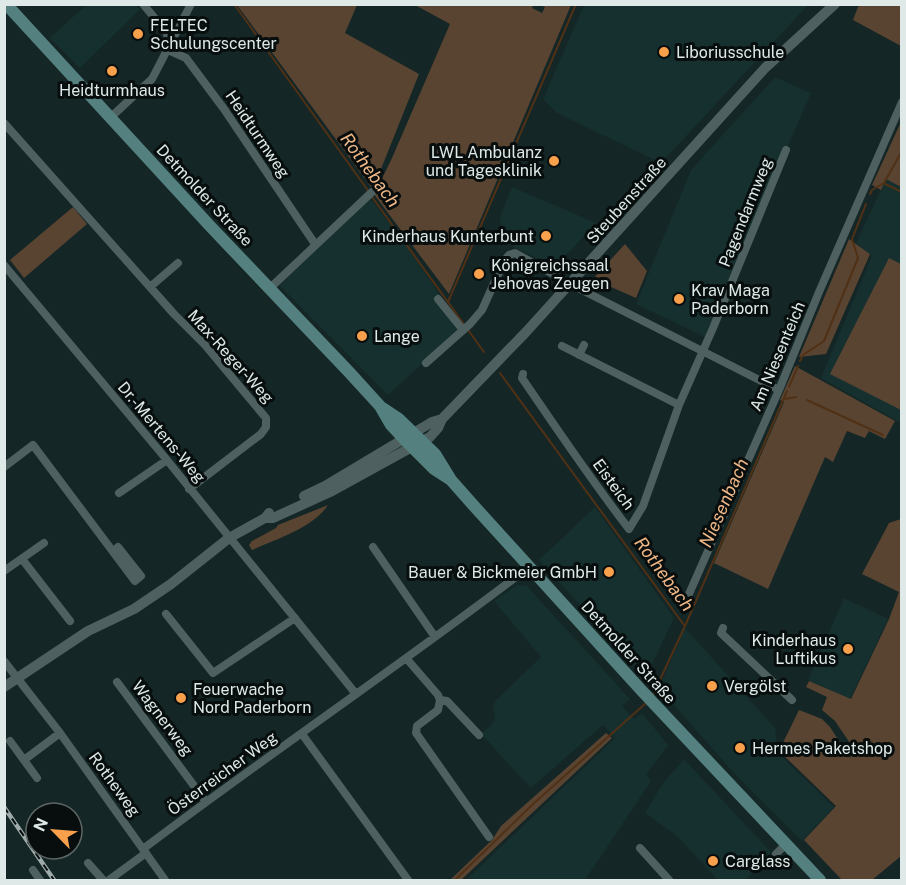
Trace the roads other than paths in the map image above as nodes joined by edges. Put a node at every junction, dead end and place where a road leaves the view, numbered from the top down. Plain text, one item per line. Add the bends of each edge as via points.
1 (6, 4) edge
2 (143, 4) edge
3 (191, 4) edge
4 (835, 4) edge
5 (168, 50) junction
6 (902, 102) edge
7 (111, 117) junction
8 (4, 123) edge
9 (786, 150) dead end
10 (370, 194) dead end
11 (315, 244) junction
12 (178, 263) dead end
13 (4, 265) edge
14 (570, 284) junction
15 (150, 287) junction
16 (270, 289) junction
17 (438, 299) dead end
18 (463, 330) junction
19 (584, 345) dead end
20 (562, 346) dead end
21 (702, 351) junction
22 (579, 355) junction
23 (426, 363) dead end
24 (523, 374) dead end
25 (780, 390) junction
26 (679, 405) junction
27 (413, 440) junction
28 (167, 460) junction
29 (4, 467) edge
30 (189, 489) junction
31 (119, 492) dead end
32 (229, 537) junction
33 (44, 543) dead end
34 (373, 547) dead end
35 (21, 559) junction
36 (127, 563) dead end
37 (529, 567) junction
38 (4, 571) edge
39 (672, 591) dead end
40 (166, 614) dead end
41 (295, 618) junction
42 (70, 621) dead end
43 (723, 628) dead end
44 (435, 637) junction
45 (406, 658) junction
46 (4, 661) edge
47 (17, 678) junction
48 (117, 682) dead end
49 (4, 687) edge
50 (356, 694) junction
51 (440, 700) junction
52 (792, 700) dead end
53 (60, 733) junction
54 (302, 734) junction
55 (479, 735) dead end
56 (10, 741) dead end
57 (24, 760) junction
58 (37, 778) dead end
59 (206, 802) junction
60 (489, 837) dead end
61 (786, 844) junction
62 (640, 848) dead end
63 (145, 851) junction
64 (776, 854) dead end
65 (88, 863) dead end
66 (33, 870) dead end
67 (40, 880) edge
68 (103, 880) edge
69 (109, 880) edge
70 (165, 880) edge
71 (408, 880) edge
72 (669, 880) edge
73 (820, 880) edge

1 - 7 main road, Detmolder Straße
2 - 5 street via 167,33
3 - 5 street
4 - 14 street, Steubenstraße via 765,68
5 - 7 street via 152,79
5 - 11 street, Heidturmweg via 186,58 193,67
6 - 25 street, Am Niesenteich
7 - 16 main road, Detmolder Straße
8 - 15 street, Max-Reger-Weg
9 - 21 street, Pagendarmweg
10 - 11 street
11 - 16 street
12 - 15 street
13 - 28 street, Dr.-Mertens-Weg
14 - 18 street via 514,253 509,255 482,310
14 - 21 street
14 - 27 street, Steubenstraße via 442,419 438,428
15 - 30 street, Max-Reger-Weg via 266,418 261,434
16 - 27 main road, Detmolder Straße via 380,406 399,419
17 - 18 street
18 - 23 street
19 - 22 street
20 - 22 street
21 - 25 street
21 - 26 street, Eisteich
22 - 26 street
24 - 26 street, Eisteich via 522,378 592,481 629,529 643,506
25 - 39 street, Am Niesenteich via 685,603
27 - 32 street, Steubenstraße via 271,511
27 - 37 main road, Detmolder Straße via 438,459 451,480
28 - 30 street, Dr.-Mertens-Weg
28 - 31 street
29 - 36 street via 33,445
30 - 32 street, Dr.-Mertens-Weg
32 - 41 street, Dr.-Mertens-Weg
32 - 47 street, Steubenstraße via 134,609 88,631
33 - 35 street
34 - 44 street
35 - 38 street
35 - 42 street
37 - 44 street, Österreicher Weg
37 - 61 main road, Detmolder Straße
40 - 41 street via 213,674
41 - 50 street, Dr.-Mertens-Weg
43 - 52 street via 721,633
44 - 45 street, Österreicher Weg
45 - 50 street, Österreicher Weg
45 - 51 street
46 - 47 street, Rotheweg
47 - 49 street, Steubenstraße
47 - 53 street, Rotheweg
48 - 59 street, Wagnerweg
50 - 54 street, Österreicher Weg
51 - 55 street via 447,701
51 - 60 street via 438,710 417,726 416,733
53 - 57 street
53 - 63 street, Rotheweg
54 - 59 street, Österreicher Weg
54 - 71 street
56 - 57 street
57 - 58 street
59 - 63 street, Österreicher Weg
61 - 64 street
61 - 73 main road, Detmolder Straße
62 - 72 street
63 - 69 street
63 - 70 street, Rotheweg
65 - 68 street
66 - 67 street

